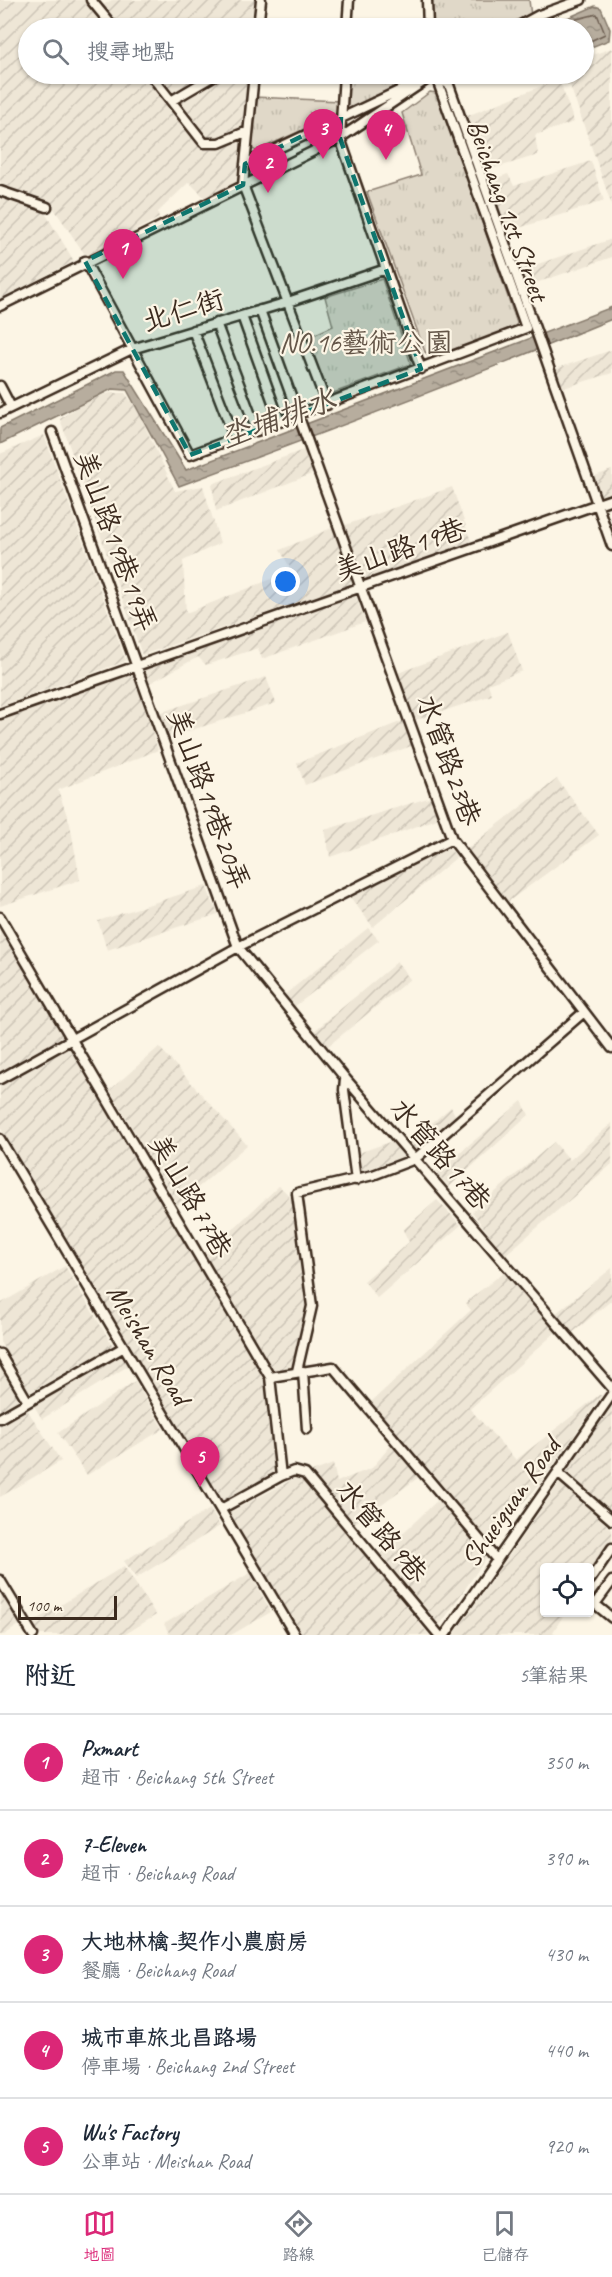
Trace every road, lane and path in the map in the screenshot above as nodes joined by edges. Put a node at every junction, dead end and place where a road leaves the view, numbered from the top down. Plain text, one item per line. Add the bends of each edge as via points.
1 (91, 0) edge
2 (261, 0) edge
3 (349, 0) edge
4 (427, 0) edge
5 (581, 0) edge
6 (106, 18) edge
7 (259, 18) edge
8 (348, 18) edge
9 (428, 18) edge
10 (533, 18) edge
11 (158, 84) edge
12 (200, 84) edge
13 (253, 84) edge
14 (343, 84) edge
15 (413, 84) edge
16 (420, 84) edge
17 (439, 84) edge
18 (171, 101) junction
19 (341, 117) junction
20 (248, 131) junction
21 (340, 138) junction
22 (246, 164) junction
23 (243, 185) junction
24 (0, 191) edge
25 (48, 207) dead end
26 (85, 261) junction
27 (386, 269) junction
28 (288, 302) junction
29 (0, 306) edge
30 (260, 310) junction
31 (242, 316) junction
32 (216, 323) junction
33 (530, 328) junction
34 (193, 330) junction
35 (132, 349) junction
36 (421, 369) junction
37 (0, 386) edge
38 (327, 405) junction
39 (11, 407) junction
40 (0, 413) edge
41 (299, 418) junction
42 (280, 422) junction
43 (257, 431) junction
44 (52, 432) dead end
45 (235, 439) junction
46 (612, 499) edge
47 (597, 504) junction
48 (612, 546) edge
49 (362, 587) junction
50 (138, 666) junction
51 (0, 714) edge
52 (452, 839) junction
53 (0, 917) edge
54 (238, 947) junction
55 (584, 1012) junction
56 (73, 1038) junction
57 (612, 1047) edge
58 (0, 1078) edge
59 (345, 1078) junction
60 (0, 1139) edge
61 (415, 1159) junction
62 (356, 1180) junction
63 (124, 1347) junction
64 (0, 1354) edge
65 (300, 1371) junction
66 (270, 1377) junction
67 (612, 1388) edge
68 (612, 1394) edge
69 (28, 1402) junction
70 (0, 1418) edge
71 (307, 1429) dead end
72 (558, 1473) junction
73 (281, 1476) junction
74 (221, 1509) junction
75 (612, 1520) edge
76 (612, 1548) edge
77 (498, 1560) junction
78 (594, 1574) edge
79 (0, 1580) edge
80 (612, 1581) edge
81 (612, 1617) edge
82 (33, 1635) edge
83 (295, 1635) edge
84 (439, 1635) edge
85 (446, 1635) edge

1 - 6 street
2 - 7 street
3 - 8 street
4 - 9 street
5 - 10 street
11 - 18 street
12 - 18 street
13 - 20 street
14 - 19 street
15 - 19 street
16 - 21 street
17 - 33 street, Beichang 1st Street
18 - 20 street via 208,144
19 - 21 street
19 - 22 street
20 - 22 street
21 - 23 street
21 - 27 street
22 - 23 street
23 - 26 street
23 - 28 street
24 - 25 street
26 - 29 street
26 - 35 street
27 - 28 street, 北仁街
27 - 36 street
28 - 30 street, 北仁街
28 - 38 street
30 - 31 street, 北仁街
30 - 41 street, 水管路23巷
31 - 32 street, 北仁街
31 - 42 street
32 - 34 street, 北仁街
32 - 43 street
33 - 36 street
33 - 47 street, Beichang 1st Street
34 - 35 street, 北仁街
34 - 45 street
35 - 39 street, 北仁街
35 - 45 street via 190,455
36 - 38 street
37 - 39 street
38 - 41 street
39 - 40 street, 北仁街
41 - 42 street
41 - 49 street, 水管路23巷
42 - 43 street
43 - 45 street
44 - 50 street, 美山路19巷19弄
46 - 47 street, 美山路19巷
47 - 48 street, Beichang 1st Street
47 - 49 street, 美山路19巷
49 - 50 street, 美山路19巷
49 - 52 street, 水管路23巷
50 - 51 street, 美山路19巷
50 - 54 street, 美山路19巷20弄
52 - 54 street
52 - 55 street, 水管路23巷
53 - 56 street, 美山路77巷
54 - 56 street
54 - 59 street, 水管路17巷
55 - 57 street, 水管路23巷
55 - 61 street
56 - 58 street
56 - 66 street, 美山路77巷
59 - 61 street, 水管路17巷
59 - 62 street
60 - 63 street, Meishan Road
61 - 62 street
61 - 67 street, 水管路17巷
62 - 65 street via 297,1193 312,1306
63 - 69 street
63 - 74 street, Meishan Road
64 - 69 street
65 - 66 street
65 - 71 street
65 - 77 street via 327,1366 338,1372
66 - 73 street, 美山路77巷
68 - 72 street, Shueiguan Road
69 - 70 street
72 - 75 street
72 - 77 street, Shueiguan Road
73 - 74 street
73 - 84 street, 水管路9巷 via 294,1471 305,1474
74 - 83 street, Meishan Road
76 - 78 street
77 - 85 street, Shueiguan Road
79 - 82 street
80 - 81 street via 595,1604

